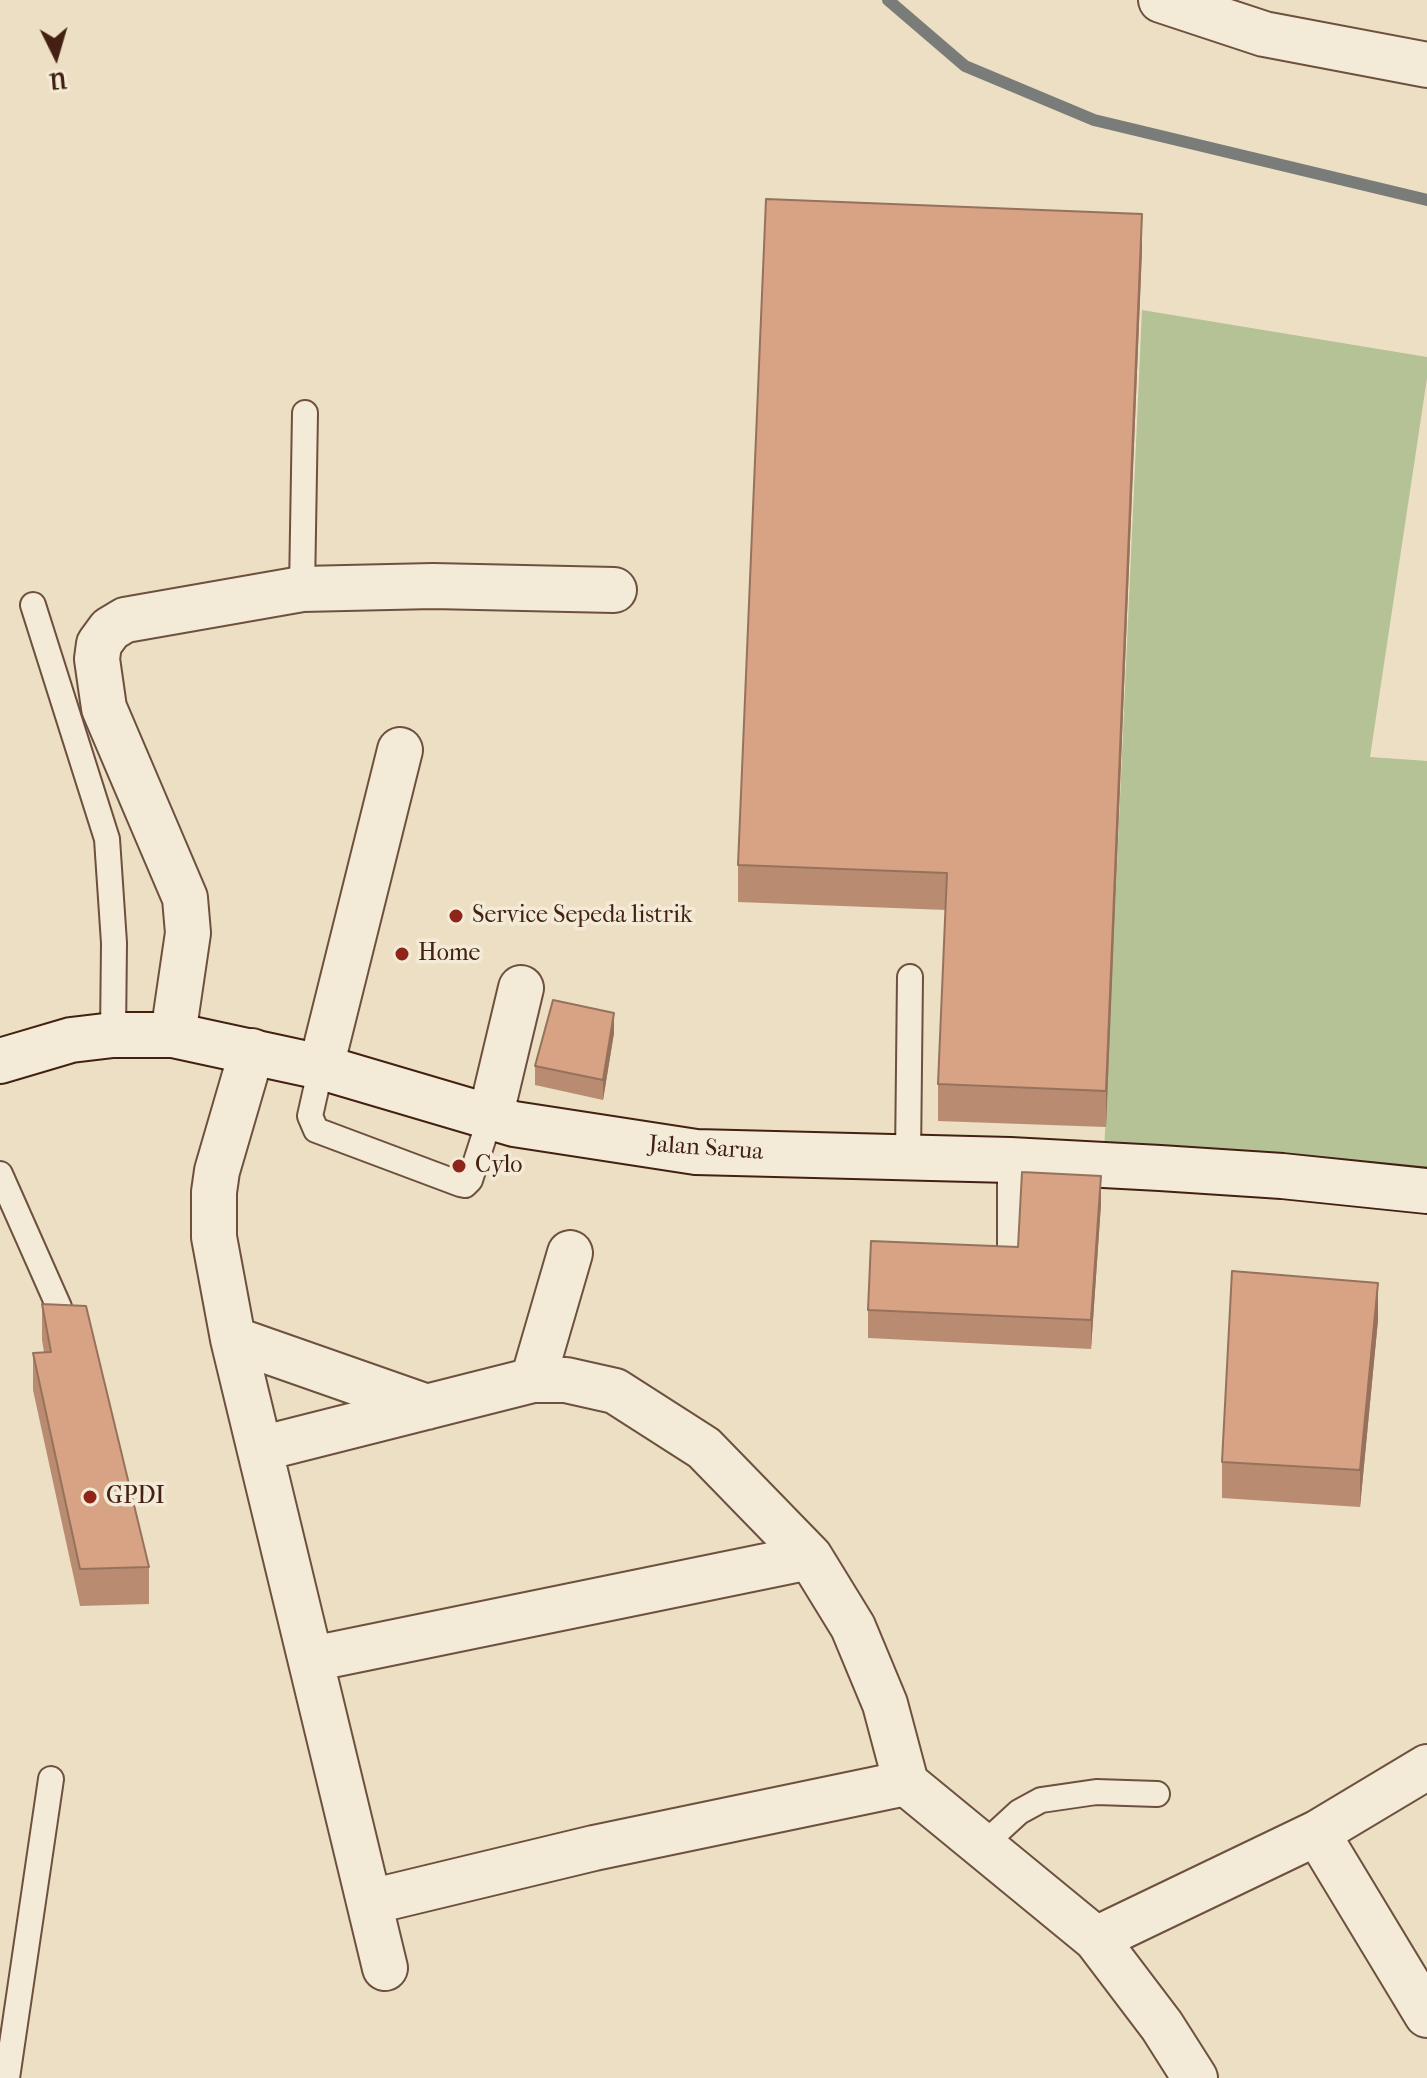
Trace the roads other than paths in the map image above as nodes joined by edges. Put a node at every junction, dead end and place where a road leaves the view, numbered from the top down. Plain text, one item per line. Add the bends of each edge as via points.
1 (1161, 0) edge
2 (1274, 17) edge
3 (1427, 65) edge
4 (305, 413) dead end
5 (302, 589) junction
6 (614, 590) dead end
7 (33, 605) dead end
8 (400, 750) dead end
9 (910, 977) dead end
10 (521, 988) dead end
11 (113, 1035) junction
12 (173, 1035) junction
13 (252, 1051) junction
14 (0, 1061) edge
15 (321, 1067) junction
16 (490, 1118) junction
17 (908, 1157) junction
18 (1010, 1160) junction
19 (0, 1174) edge
20 (1427, 1191) edge
21 (1010, 1248) edge
22 (570, 1253) dead end
23 (59, 1307) edge
24 (233, 1339) junction
25 (533, 1380) junction
26 (427, 1407) junction
27 (260, 1449) junction
28 (810, 1557) junction
29 (312, 1659) junction
30 (1427, 1767) edge
31 (51, 1779) dead end
32 (906, 1783) junction
33 (1157, 1794) dead end
34 (1317, 1833) junction
35 (982, 1846) junction
36 (370, 1902) junction
37 (1096, 1939) junction
38 (385, 1968) dead end
39 (1427, 2015) edge
40 (7, 2078) edge
41 (1195, 2078) edge

1 - 2 street
2 - 3 street
4 - 5 lane
5 - 6 street
5 - 12 street via 125,620 99,644 104,708 185,898 188,933
7 - 11 lane via 107,839
8 - 15 street
9 - 17 lane
10 - 16 street
11 - 12 street, Jalan Sarua
11 - 14 street, Jalan Sarua via 71,1040
12 - 13 street, Jalan Sarua
13 - 15 street, Jalan Sarua
13 - 24 street via 214,1192 214,1237
15 - 16 street, Jalan Sarua
15 - 16 lane via 310,1116 316,1130 460,1184 470,1180
16 - 17 street, Jalan Sarua via 696,1152
17 - 18 street, Jalan Sarua
18 - 20 street, Jalan Sarua via 1282,1176
18 - 21 lane
19 - 23 lane
22 - 25 street
24 - 26 street
24 - 27 street
25 - 26 street
25 - 28 street via 566,1380 615,1391 704,1448
26 - 27 street
27 - 29 street
28 - 29 street
28 - 32 street via 853,1627 885,1704
29 - 36 street
30 - 34 street
31 - 40 lane
32 - 35 street
32 - 36 street via 594,1848
33 - 35 lane via 1096,1792 1041,1800 1019,1812
34 - 37 street
34 - 39 street
35 - 37 street
36 - 38 street
37 - 41 street

